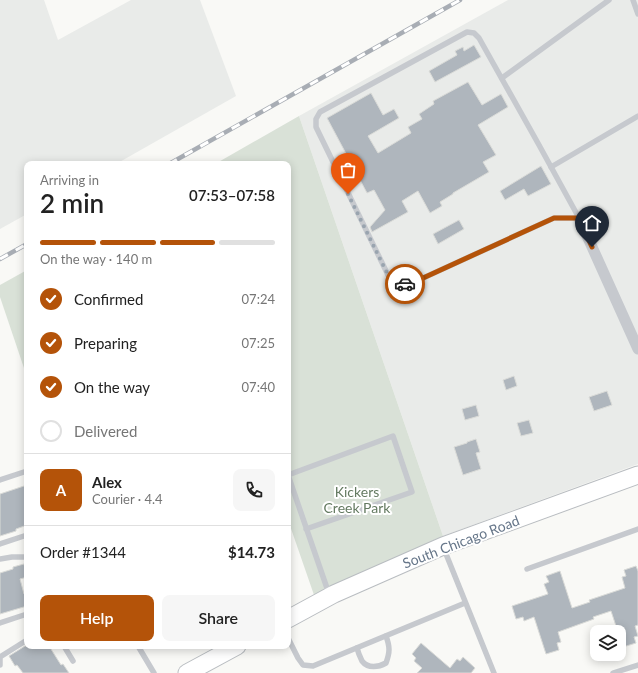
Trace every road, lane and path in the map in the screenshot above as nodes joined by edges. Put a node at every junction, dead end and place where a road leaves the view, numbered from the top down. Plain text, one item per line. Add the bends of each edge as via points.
1 (609, 0) edge
2 (633, 0) edge
3 (638, 14) edge
4 (502, 78) junction
5 (638, 116) edge
6 (551, 167) junction
7 (579, 218) junction
8 (638, 349) edge
9 (24, 472) edge
10 (291, 474) edge
11 (638, 475) edge
12 (0, 480) edge
13 (291, 484) edge
14 (306, 529) junction
15 (637, 531) edge
16 (24, 536) edge
17 (0, 544) edge
18 (443, 546) junction
19 (24, 556) edge
20 (0, 559) edge
21 (527, 569) dead end
22 (330, 596) junction
23 (466, 603) junction
24 (24, 615) edge
25 (291, 617) edge
26 (0, 623) edge
27 (386, 636) junction
28 (24, 642) edge
29 (291, 644) edge
30 (357, 648) junction
31 (66, 649) edge
32 (140, 649) edge
33 (231, 649) edge
34 (73, 661) dead end
35 (0, 665) edge
36 (638, 665) edge
37 (495, 672) edge
38 (154, 673) edge
39 (187, 673) edge
40 (613, 673) edge

1 - 4 lane
2 - 3 lane
4 - 6 lane
4 - 7 lane via 479,38 468,32 320,112 316,119 316,127 388,275 402,283 410,284 554,218
5 - 6 lane
6 - 7 lane
7 - 8 street
9 - 12 lane
10 - 14 lane via 393,436 412,492
11 - 18 main road, South Chicago Road
13 - 14 lane
14 - 22 lane
15 - 21 lane
16 - 17 lane
18 - 22 main road, South Chicago Road
18 - 23 lane
19 - 20 lane
22 - 25 main road, South Chicago Road
23 - 27 lane
23 - 37 lane
24 - 26 lane
27 - 30 lane
27 - 30 lane via 389,654 386,663 379,666 369,666 362,661
28 - 35 lane via 0,657
29 - 30 lane via 303,665 313,666
31 - 34 lane
32 - 38 lane
33 - 39 main road
36 - 40 lane

